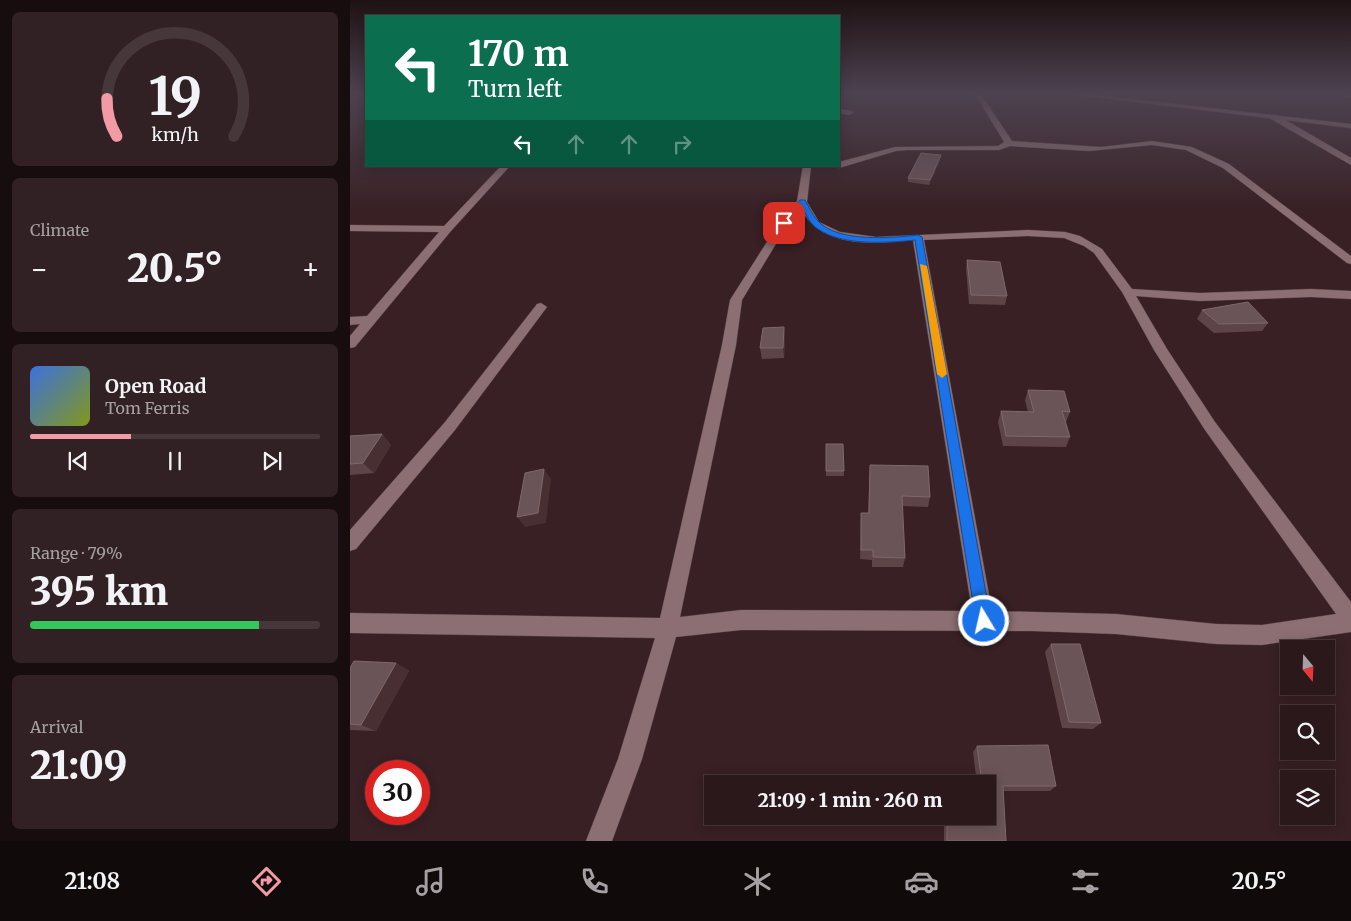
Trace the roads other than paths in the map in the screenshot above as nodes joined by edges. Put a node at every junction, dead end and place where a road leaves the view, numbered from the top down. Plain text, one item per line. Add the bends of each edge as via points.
1 (1002, 133) edge
2 (1302, 133) edge
3 (1008, 143) junction
4 (1351, 162) edge
5 (840, 165) edge
6 (505, 167) edge
7 (807, 167) edge
8 (802, 202) junction
9 (350, 228) edge
10 (447, 229) junction
11 (918, 237) junction
12 (1351, 261) edge
13 (1128, 292) junction
14 (1351, 295) edge
15 (541, 307) dead end
16 (369, 320) junction
17 (350, 321) edge
18 (350, 344) edge
19 (350, 543) edge
20 (1351, 618) edge
21 (984, 621) junction
22 (1351, 622) edge
23 (350, 623) edge
24 (668, 628) junction
25 (599, 841) edge

1 - 3 street
2 - 4 street
3 - 5 street via 1000,148 947,146 895,149
3 - 12 street via 1102,149 1159,143 1190,147 1226,166
6 - 10 street
7 - 8 street
8 - 11 street via 814,222 840,235 887,241
8 - 24 street via 784,223 736,300
9 - 10 street
10 - 16 street
11 - 13 street via 1043,232 1071,236 1098,251
11 - 21 street
13 - 14 street via 1200,297 1311,293
13 - 20 street via 1210,426
15 - 19 street via 450,426
16 - 17 street
16 - 18 street
21 - 22 street via 1107,624 1262,635
21 - 24 street via 741,620
23 - 24 street
24 - 25 street via 630,759

